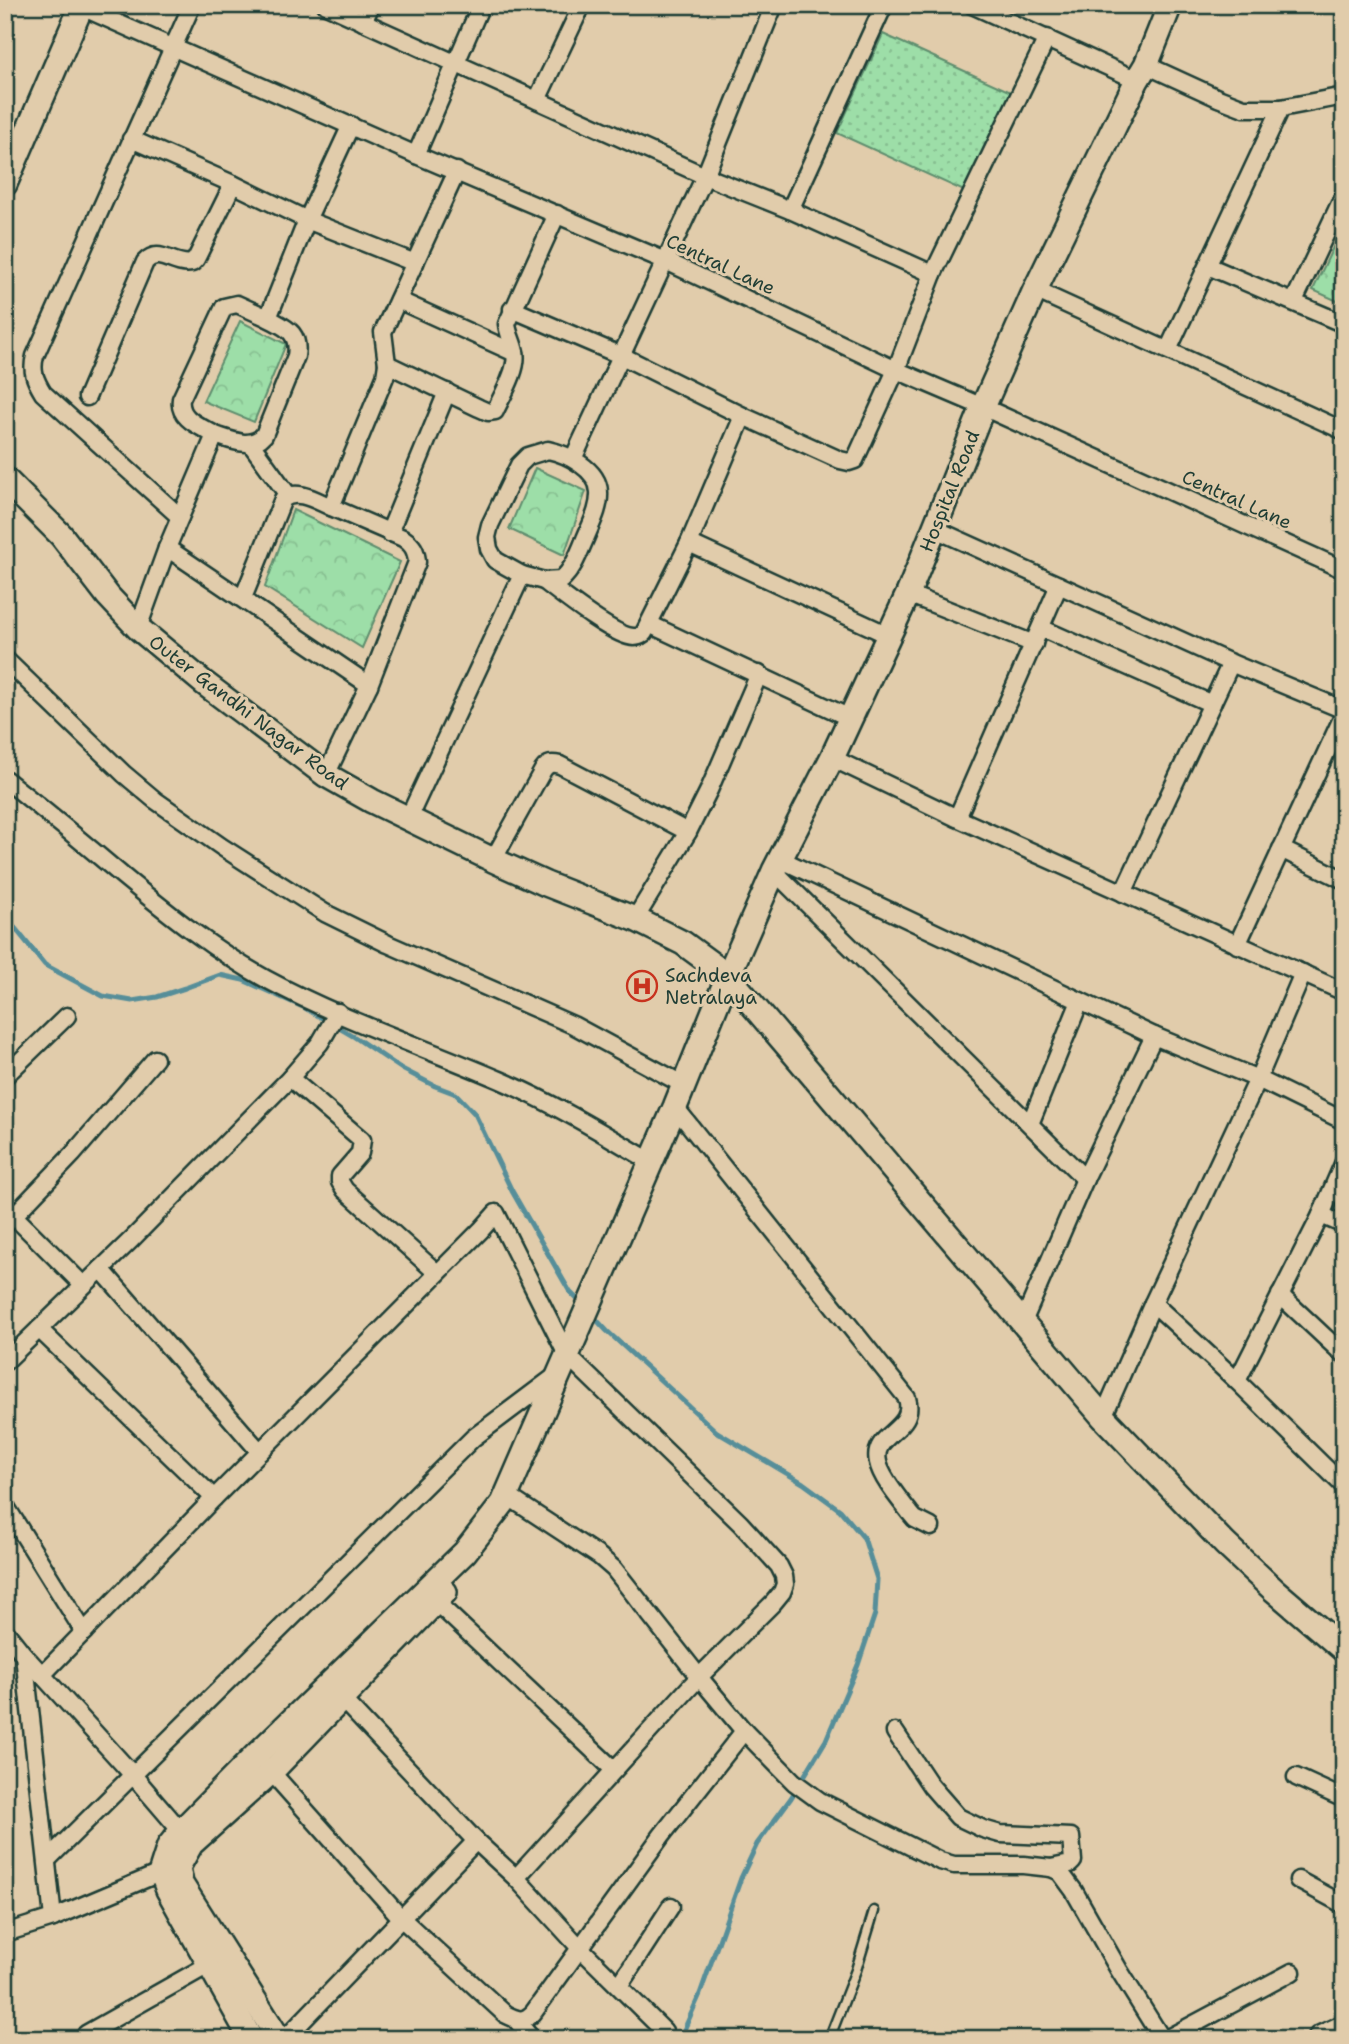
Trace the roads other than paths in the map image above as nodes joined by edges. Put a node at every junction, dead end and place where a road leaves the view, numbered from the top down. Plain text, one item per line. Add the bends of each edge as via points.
1 (192, 5) edge
2 (326, 5) edge
3 (371, 5) edge
4 (481, 5) edge
5 (582, 5) edge
6 (775, 5) edge
7 (884, 5) edge
8 (972, 5) edge
9 (1170, 5) edge
10 (80, 6) edge
11 (363, 22) junction
12 (1047, 38) junction
13 (172, 47) junction
14 (455, 64) junction
15 (1141, 72) junction
16 (1344, 96) edge
17 (537, 100) junction
18 (1282, 108) junction
19 (351, 125) junction
20 (15, 138) edge
21 (131, 139) junction
22 (416, 155) junction
23 (457, 171) junction
24 (705, 176) junction
25 (5, 184) edge
26 (233, 184) junction
27 (1344, 195) edge
28 (790, 210) junction
29 (556, 214) junction
30 (307, 220) junction
31 (666, 261) junction
32 (415, 263) junction
33 (1208, 266) junction
34 (933, 274) junction
35 (1035, 290) junction
36 (398, 300) junction
37 (1294, 302) junction
38 (512, 309) junction
39 (268, 318) junction
40 (1344, 324) edge
41 (1168, 350) junction
42 (515, 353) junction
43 (622, 356) junction
44 (387, 364) junction
45 (896, 370) junction
46 (447, 392) junction
47 (87, 397) dead end
48 (983, 407) junction
49 (743, 416) junction
50 (1344, 431) edge
51 (215, 435) junction
52 (251, 444) junction
53 (573, 458) junction
54 (5, 479) edge
55 (288, 495) junction
56 (331, 507) junction
57 (180, 517) junction
58 (933, 528) junction
59 (389, 533) junction
60 (689, 543) junction
61 (167, 548) junction
62 (1344, 570) edge
63 (522, 575) junction
64 (544, 581) junction
65 (1059, 585) junction
66 (908, 594) junction
67 (243, 598) junction
68 (649, 624) junction
69 (138, 628) junction
70 (1041, 628) junction
71 (888, 635) junction
72 (1034, 644) junction
73 (5, 659) edge
74 (1231, 663) junction
75 (759, 674) junction
76 (369, 685) junction
77 (1212, 704) junction
78 (1344, 712) edge
79 (850, 718) junction
80 (832, 758) junction
81 (326, 775) junction
82 (5, 779) edge
83 (957, 818) junction
84 (408, 820) junction
85 (688, 832) junction
86 (1281, 849) junction
87 (493, 860) junction
88 (777, 865) junction
89 (1344, 880) edge
90 (1123, 893) junction
91 (635, 919) junction
92 (1237, 945) junction
93 (1303, 973) junction
94 (728, 976) junction
95 (1344, 992) edge
96 (1080, 1001) junction
97 (67, 1016) dead end
98 (336, 1016) junction
99 (1154, 1036) junction
100 (155, 1059) dead end
101 (5, 1076) edge
102 (290, 1078) junction
103 (1258, 1079) junction
104 (684, 1085) junction
105 (675, 1107) junction
106 (1344, 1121) edge
107 (1030, 1124) junction
108 (650, 1161) junction
109 (1344, 1162) edge
110 (1085, 1178) junction
111 (1321, 1215) junction
112 (8, 1216) edge
113 (1344, 1225) edge
114 (101, 1269) junction
115 (437, 1273) junction
116 (83, 1285) junction
117 (1280, 1295) junction
118 (1153, 1303) junction
119 (1023, 1322) junction
120 (39, 1329) junction
121 (1344, 1355) edge
122 (567, 1356) junction
123 (5, 1362) edge
124 (1237, 1381) junction
125 (1103, 1417) junction
126 (260, 1452) junction
127 (1344, 1486) edge
128 (214, 1498) junction
129 (504, 1499) junction
130 (5, 1504) edge
131 (931, 1527) dead end
132 (436, 1602) junction
133 (5, 1631) edge
134 (84, 1632) junction
135 (1344, 1650) edge
136 (24, 1655) junction
137 (42, 1675) junction
138 (699, 1677) junction
139 (342, 1699) junction
140 (744, 1731) junction
141 (895, 1732) dead end
142 (263, 1763) junction
143 (614, 1770) junction
144 (132, 1774) junction
145 (1296, 1777) dead end
146 (1344, 1799) edge
147 (186, 1837) junction
148 (476, 1842) junction
149 (47, 1860) junction
150 (1051, 1868) junction
151 (169, 1869) junction
152 (516, 1878) junction
153 (1298, 1880) dead end
154 (1344, 1905) edge
155 (671, 1906) dead end
156 (874, 1911) dead end
157 (53, 1918) junction
158 (401, 1918) junction
159 (5, 1933) edge
160 (580, 1948) junction
161 (210, 1964) junction
162 (1292, 1972) dead end
163 (619, 1986) junction
164 (517, 2021) junction
165 (1344, 2023) edge
166 (664, 2031) dead end
167 (86, 2035) dead end
168 (251, 2039) edge
169 (278, 2039) edge
170 (285, 2039) edge
171 (533, 2039) edge
172 (829, 2039) edge
173 (1164, 2039) edge
174 (1316, 2039) edge

1 - 13 street
2 - 11 street
3 - 11 street
4 - 14 street
5 - 17 street
6 - 24 street
7 - 28 street
8 - 12 street
9 - 15 street, Hospital Road
10 - 13 street, Central Lane
10 - 20 street
11 - 14 street
12 - 15 street
12 - 34 street
13 - 19 street, Central Lane
13 - 21 street
14 - 17 street
14 - 22 street
15 - 18 street via 1244,108
15 - 35 street, Hospital Road
16 - 18 street
17 - 24 street
18 - 33 street
19 - 22 street, Central Lane
19 - 30 street
20 - 25 street
21 - 26 street
21 - 57 street via 35,355 33,373 43,393
22 - 23 street, Central Lane
23 - 29 street, Central Lane
23 - 32 street
24 - 28 street
24 - 31 street
26 - 30 street
26 - 47 street via 196,260 178,263 154,255 145,262
27 - 37 street
28 - 34 street
29 - 31 street, Central Lane
29 - 38 street
30 - 32 street
30 - 39 street
31 - 43 street
31 - 45 street, Central Lane
32 - 36 street
33 - 37 street
33 - 41 street
34 - 45 street
35 - 41 street
35 - 48 street, Hospital Road
36 - 42 street
36 - 44 street via 383,332
37 - 40 street
38 - 42 street via 507,324
38 - 43 street
39 - 51 street via 237,304 224,307 181,399 182,413
39 - 52 street via 289,330 298,347 264,435
41 - 50 street
42 - 46 street via 513,371 495,411 488,412
43 - 49 street
43 - 53 street
44 - 46 street
44 - 56 street via 380,392
45 - 48 street, Central Lane
45 - 49 street via 860,451 849,462
46 - 59 street
48 - 58 street, Hospital Road
48 - 62 street, Central Lane
49 - 60 street
51 - 52 street
51 - 57 street
52 - 55 street
53 - 63 street via 548,450 528,456 519,465 490,525 487,537 495,559
53 - 64 street via 600,490 598,507 574,565 561,580
54 - 69 street, Outer Gandhi Nagar Road via 61,534
55 - 56 street
55 - 67 street
56 - 59 street
57 - 61 street
58 - 65 street
58 - 66 street, Hospital Road
59 - 76 street via 412,545 417,562
60 - 68 street
60 - 71 street
61 - 67 street
61 - 69 street
63 - 64 street
63 - 84 street
64 - 68 street via 585,613 625,635 640,636
65 - 70 street
65 - 74 street
66 - 71 street, Hospital Road
66 - 72 street
67 - 76 street
68 - 75 street
69 - 81 street, Outer Gandhi Nagar Road
70 - 72 street
70 - 77 street
71 - 79 street, Hospital Road
72 - 83 street
73 - 104 street via 155,800 325,913 573,1026
74 - 77 street
74 - 78 street
75 - 79 street
75 - 85 street
76 - 81 street
77 - 90 street
78 - 86 street
79 - 80 street, Hospital Road
80 - 83 street
80 - 88 street, Hospital Road
81 - 84 street, Outer Gandhi Nagar Road
82 - 98 street via 190,929 267,980
83 - 90 street
84 - 87 street, Outer Gandhi Nagar Road
85 - 87 street via 553,763 543,769
85 - 91 street
86 - 89 street
86 - 92 street
87 - 91 street, Outer Gandhi Nagar Road
88 - 94 street, Hospital Road
88 - 96 street
88 - 107 street
90 - 92 street
91 - 94 street, Outer Gandhi Nagar Road via 683,943
92 - 93 street
93 - 95 street
93 - 103 street
94 - 104 street, Hospital Road
94 - 119 street, Outer Gandhi Nagar Road
96 - 99 street
96 - 107 street
97 - 101 street
98 - 102 street
98 - 108 street via 535,1096
99 - 103 street
99 - 110 street
100 - 112 street via 73,1154
102 - 114 street
102 - 115 street via 362,1140 360,1153 340,1176 345,1190
103 - 106 street
103 - 118 street
104 - 105 street, Hospital Road
105 - 108 street, Hospital Road
105 - 131 street via 906,1398 906,1420 880,1445 878,1465 915,1519
107 - 110 street
108 - 122 street, Hospital Road
109 - 111 street
110 - 119 street
111 - 113 street
111 - 117 street
112 - 116 street
114 - 116 street
114 - 126 street
115 - 122 street via 496,1213
115 - 126 street
116 - 120 street
117 - 121 street
117 - 124 street
118 - 124 street
118 - 125 street
119 - 125 street, Outer Gandhi Nagar Road
120 - 123 street
120 - 128 street
122 - 129 street, Hospital Road
122 - 138 street via 741,1524 784,1576 782,1592
122 - 144 street via 473,1438
124 - 127 street
125 - 135 street, Outer Gandhi Nagar Road via 1226,1544
126 - 128 street
128 - 134 street
129 - 132 street via 495,1540
129 - 138 street via 614,1569
129 - 142 street via 465,1552
130 - 134 street
132 - 139 street
132 - 143 street
133 - 136 street
134 - 137 street
136 - 137 street
136 - 149 street
137 - 144 street
138 - 140 street
138 - 143 street
139 - 142 street
139 - 148 street
140 - 150 street via 820,1801 940,1861
140 - 160 street
141 - 150 street via 958,1817 1000,1834 1071,1837 1070,1864
142 - 147 street
142 - 158 street
143 - 152 street
144 - 147 street
144 - 149 street
145 - 146 street
147 - 151 street
148 - 152 street
148 - 158 street
149 - 157 street
150 - 173 street via 1060,1872 1074,1891
151 - 157 street
151 - 161 street via 168,1890
151 - 169 street
152 - 160 street
153 - 154 street
155 - 163 street
156 - 172 lane
157 - 159 street
158 - 164 street
158 - 170 street
160 - 163 street
160 - 164 street via 533,2013
161 - 167 street
161 - 168 street
162 - 173 street
163 - 166 street
164 - 171 street
165 - 174 street

